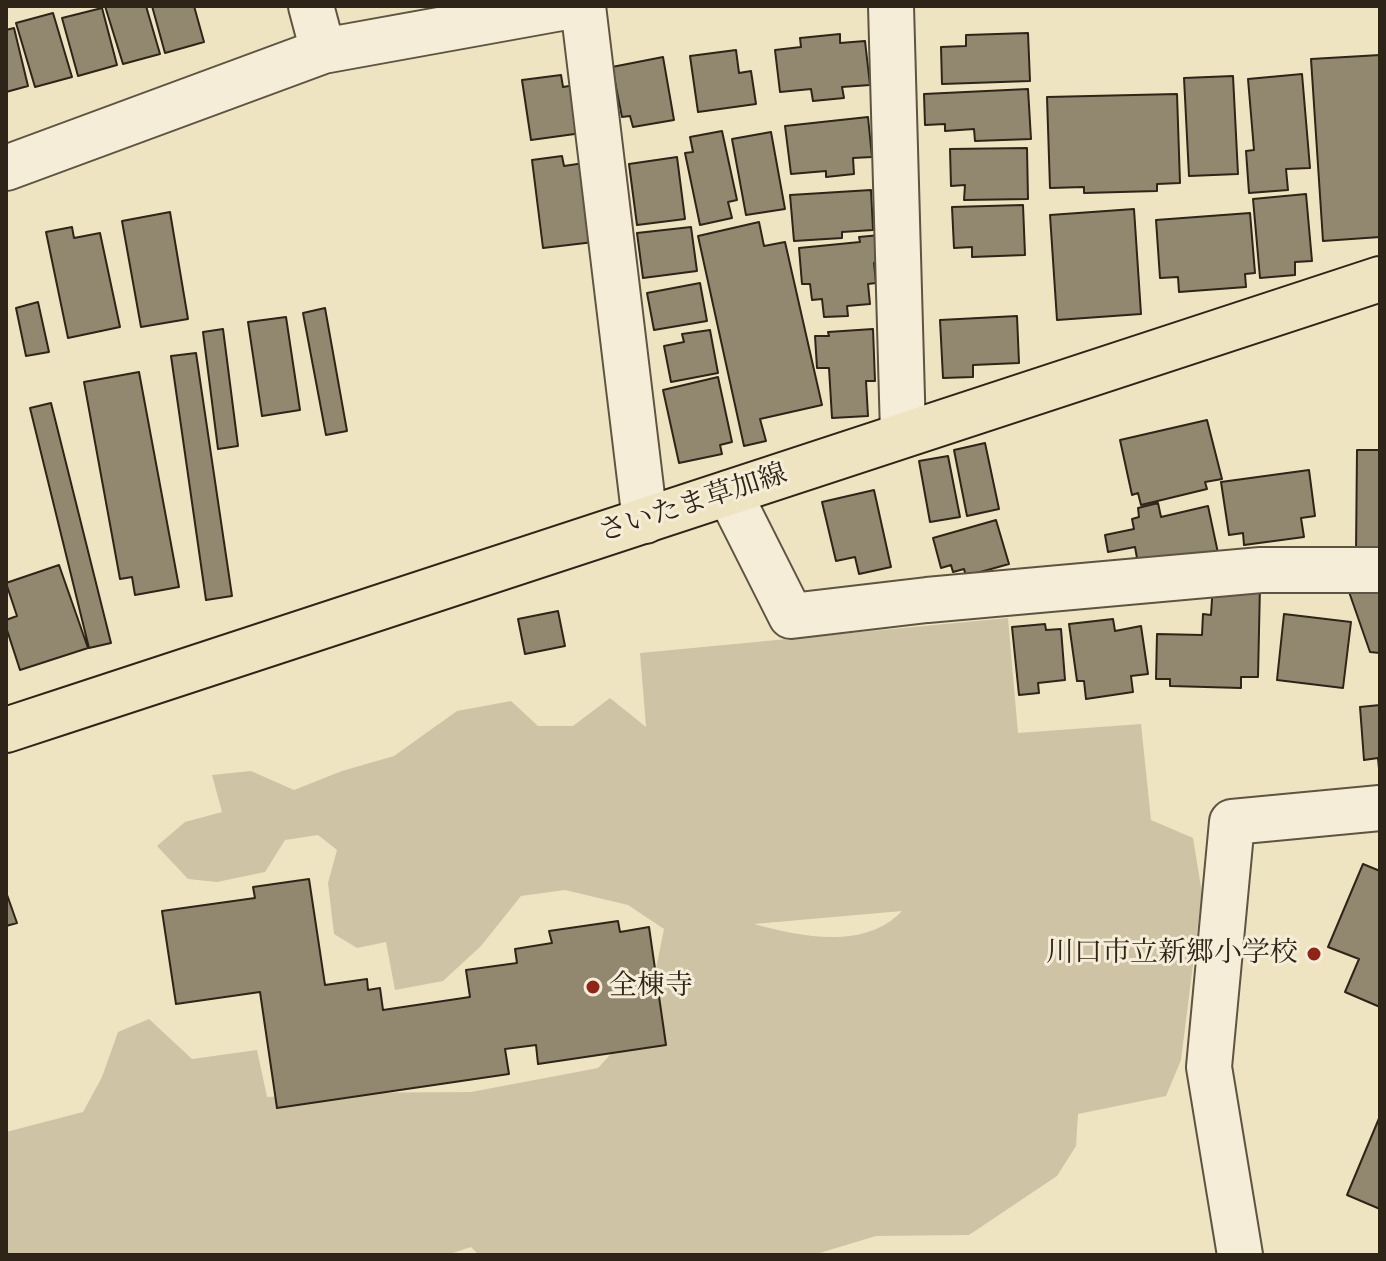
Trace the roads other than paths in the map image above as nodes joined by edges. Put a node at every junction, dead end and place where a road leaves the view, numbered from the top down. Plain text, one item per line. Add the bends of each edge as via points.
1 (311, 6) edge
2 (572, 6) edge
3 (583, 6) edge
4 (891, 6) edge
5 (323, 51) junction
6 (6, 168) edge
7 (1380, 279) edge
8 (903, 433) junction
9 (729, 493) junction
10 (645, 521) junction
11 (1380, 570) edge
12 (6, 730) edge
13 (1380, 808) edge
14 (1240, 1255) edge

1 - 5 street
2 - 5 street
3 - 10 street
4 - 8 street
5 - 6 street
7 - 8 main road, さいたま草加線
8 - 9 main road, さいたま草加線
9 - 10 main road, さいたま草加線
9 - 11 street via 791,616 1261,570
10 - 12 main road, さいたま草加線
13 - 14 street via 1232,822 1209,1067

